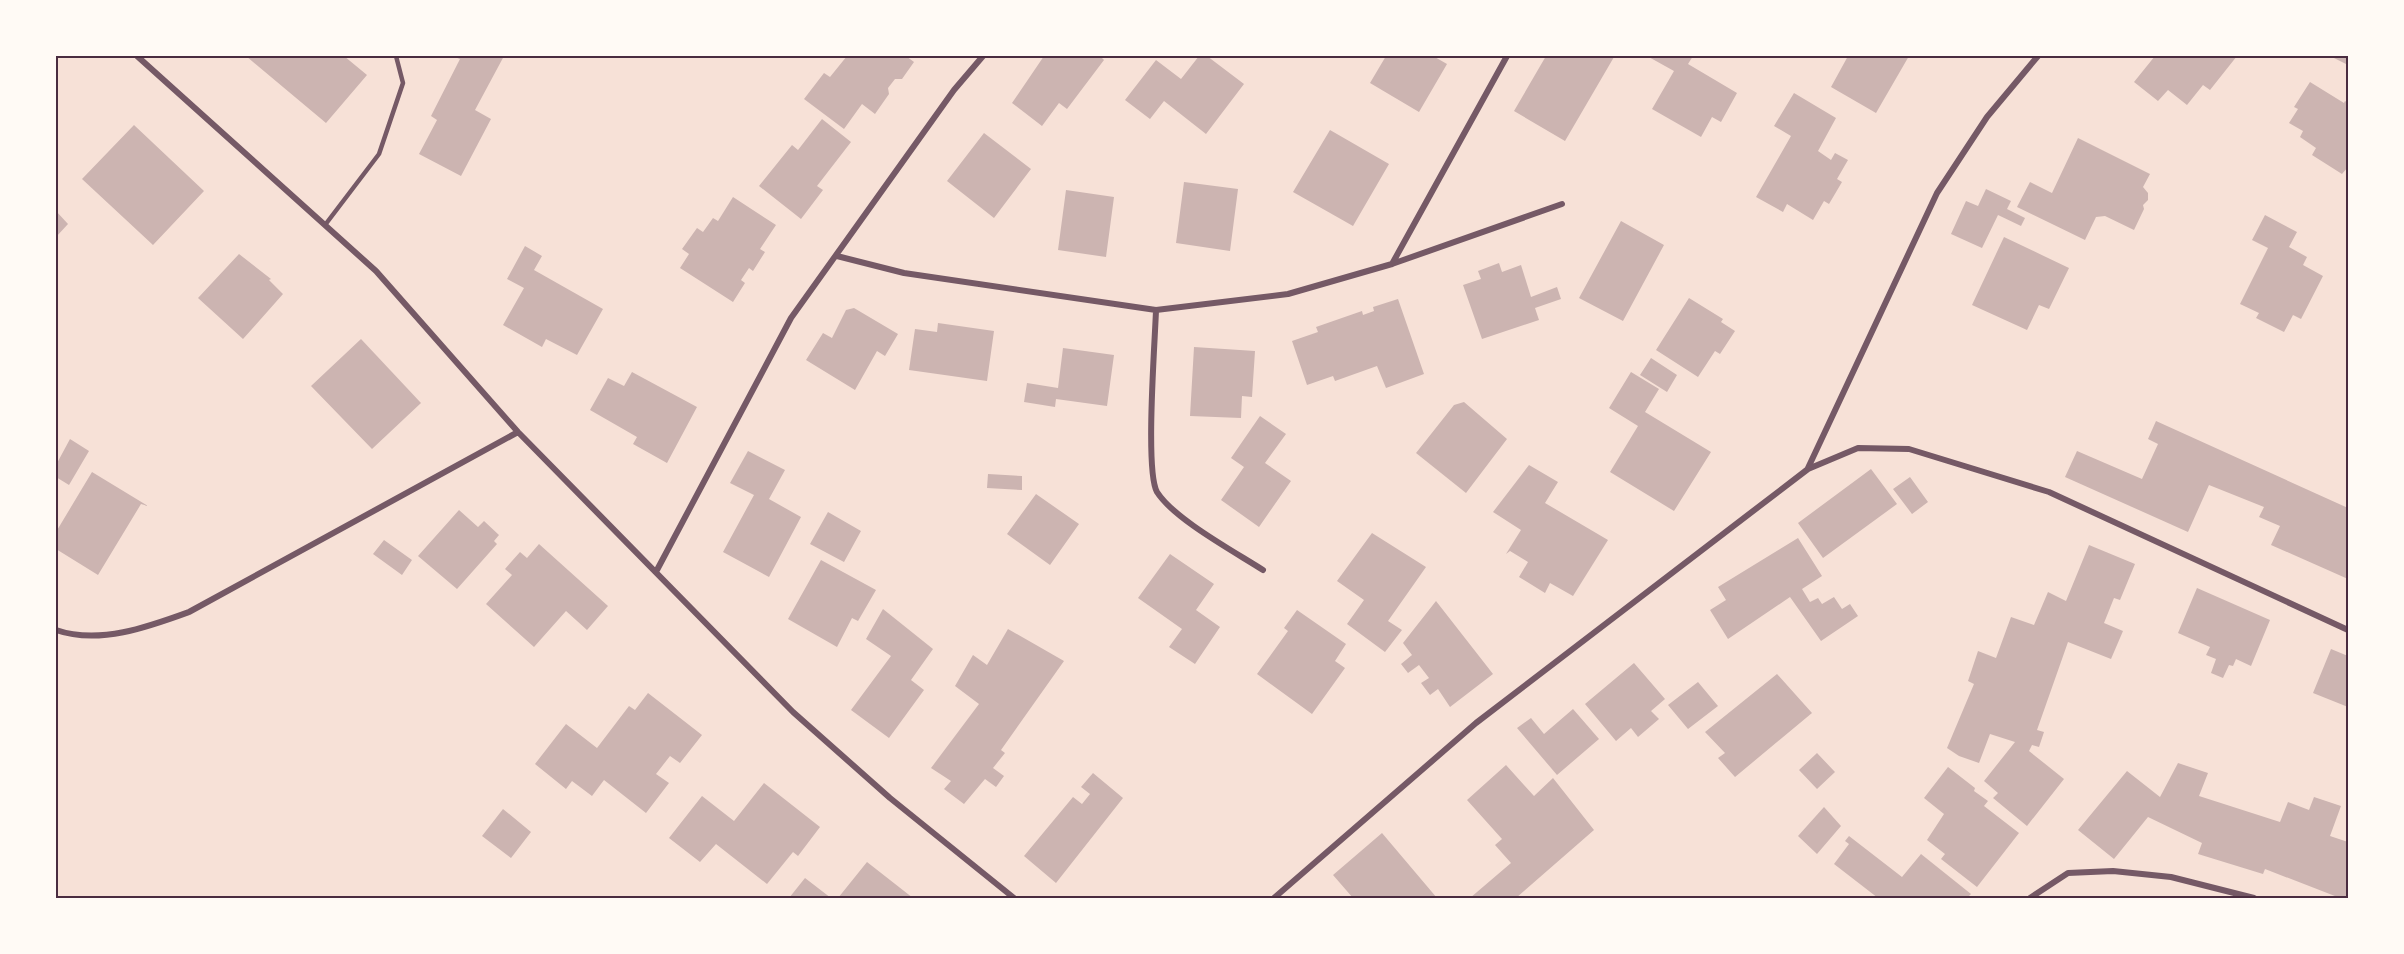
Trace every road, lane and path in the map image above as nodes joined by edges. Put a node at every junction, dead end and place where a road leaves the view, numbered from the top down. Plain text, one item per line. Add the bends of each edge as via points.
1 (137, 56) edge
2 (396, 56) edge
3 (983, 56) edge
4 (1507, 56) edge
5 (2038, 56) edge
6 (1562, 204) dead end
7 (325, 225) junction
8 (837, 256) junction
9 (1392, 264) junction
10 (1156, 310) junction
11 (518, 432) junction
12 (1808, 469) junction
13 (657, 570) junction
14 (1263, 570) dead end
15 (56, 630) edge
16 (2349, 630) edge
17 (1014, 898) edge
18 (1274, 898) edge
19 (2030, 898) edge
20 (2254, 898) edge

1 - 7 street
2 - 7 lane via 404,83 379,154
3 - 8 street via 954,90
4 - 9 street
5 - 12 street via 1987,117 1936,193
6 - 9 street
7 - 11 street via 376,271
8 - 10 street via 904,273
8 - 13 street via 791,318
9 - 10 street via 1288,294
10 - 14 street via 1152,461 1156,491 1190,522
11 - 13 street
11 - 15 street via 189,612 120,632 87,635
12 - 16 street via 1858,448 1909,449 2049,492
12 - 18 street via 1476,723
13 - 17 street via 793,712 890,798
19 - 20 street via 2068,873 2113,871 2171,877

